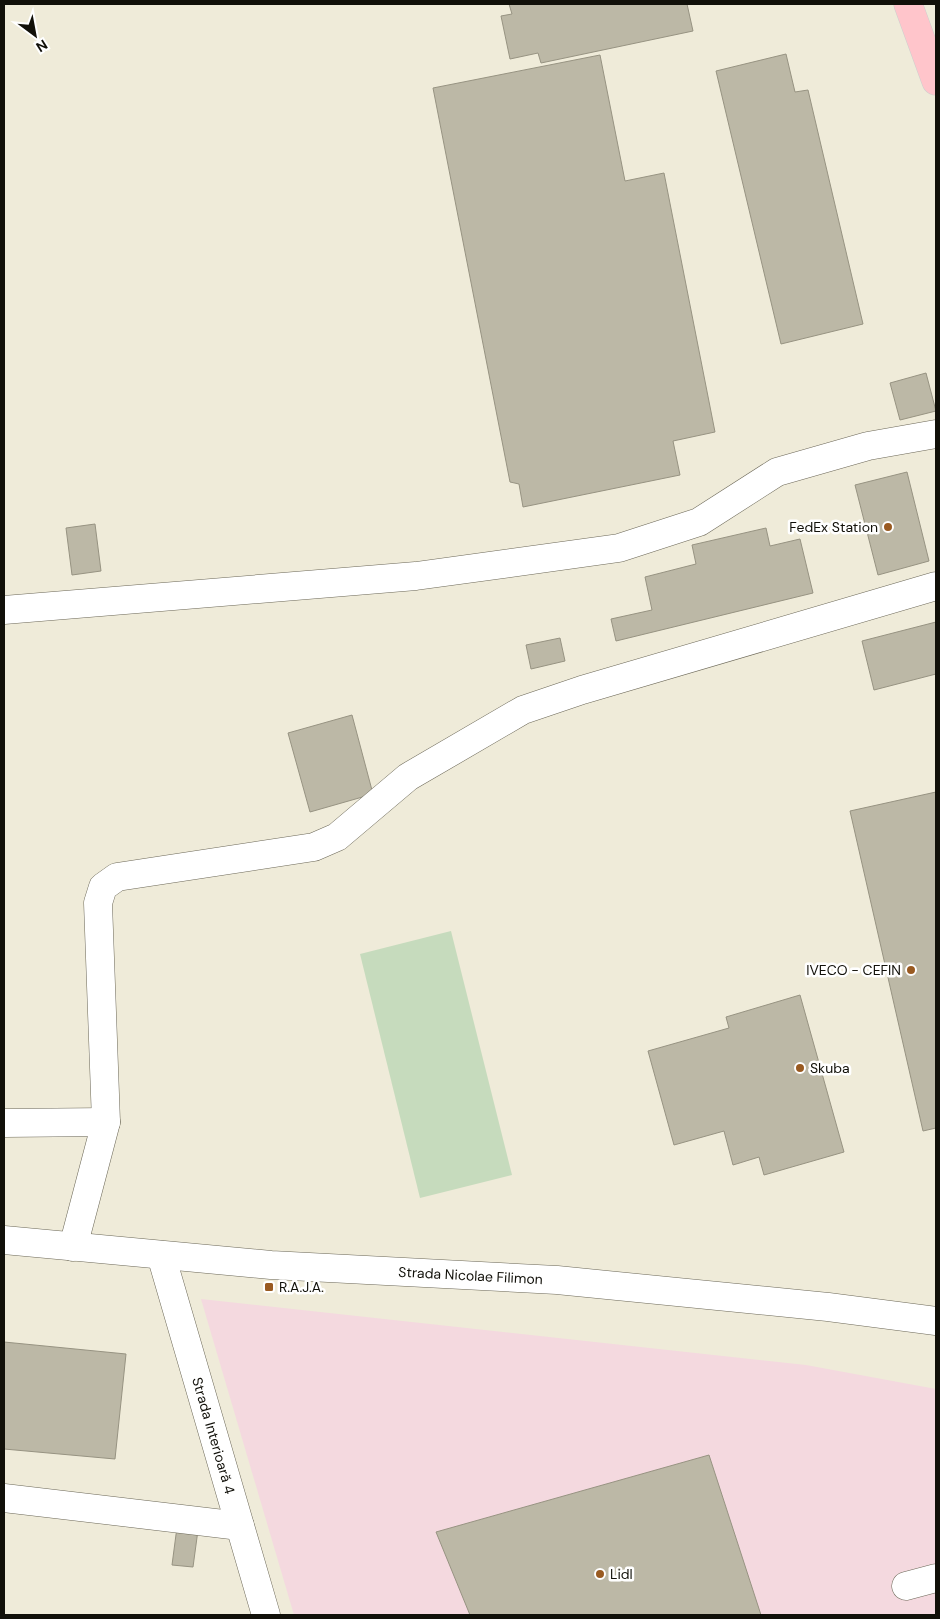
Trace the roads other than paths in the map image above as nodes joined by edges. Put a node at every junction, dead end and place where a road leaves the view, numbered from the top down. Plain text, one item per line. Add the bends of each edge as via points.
1 (908, 4) edge
2 (936, 81) edge
3 (936, 434) edge
4 (936, 586) edge
5 (4, 610) edge
6 (106, 1122) junction
7 (4, 1124) edge
8 (4, 1240) edge
9 (73, 1246) junction
10 (161, 1255) junction
11 (936, 1321) edge
12 (4, 1498) edge
13 (240, 1526) junction
14 (936, 1578) edge
15 (906, 1586) dead end
16 (266, 1615) edge

1 - 2 main road
3 - 5 street via 868,446 777,472 699,522 619,548 416,576
4 - 6 street via 523,710 408,777 336,837 314,848 116,877 103,887 98,903
6 - 7 street
6 - 9 street
8 - 9 street, Strada Nicolae Filimon
9 - 10 street, Strada Nicolae Filimon
10 - 11 street, Strada Nicolae Filimon via 271,1265 557,1280 828,1306
10 - 13 street, Strada Interioară 4
12 - 13 street
13 - 16 street, Strada Interioară 4
14 - 15 street

